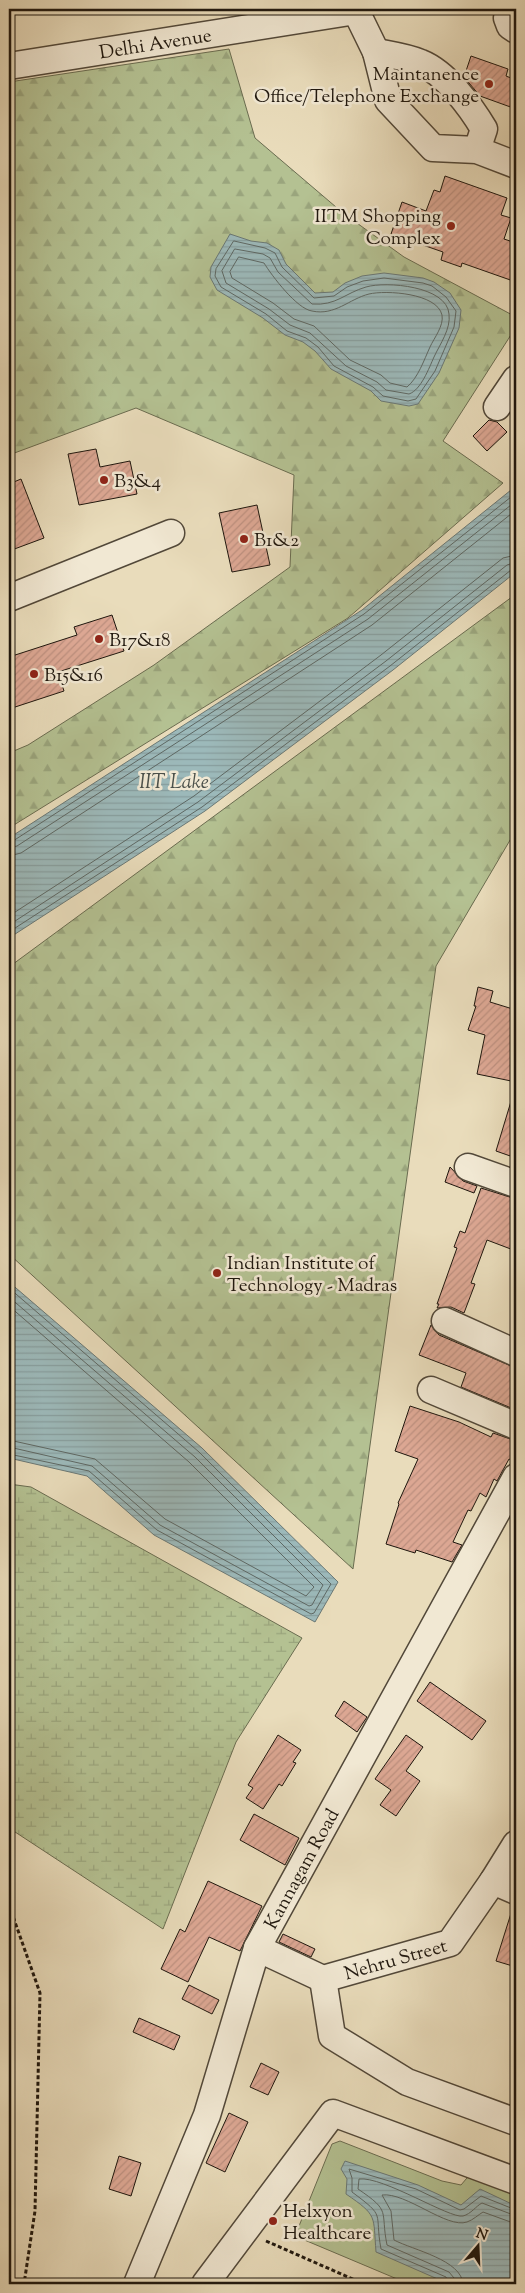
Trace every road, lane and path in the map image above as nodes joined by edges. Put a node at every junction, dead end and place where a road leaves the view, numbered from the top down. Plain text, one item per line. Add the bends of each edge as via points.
1 (510, 9) edge
2 (357, 10) edge
3 (516, 30) edge
4 (376, 52) junction
5 (9, 66) edge
6 (477, 150) junction
7 (516, 165) edge
8 (516, 379) edge
9 (497, 407) dead end
10 (170, 533) dead end
11 (9, 598) edge
12 (468, 1166) dead end
13 (516, 1184) edge
14 (445, 1321) dead end
15 (516, 1353) edge
16 (431, 1390) dead end
17 (516, 1426) edge
18 (516, 1477) edge
19 (516, 1844) edge
20 (505, 1886) edge
21 (9, 1905) edge
22 (257, 1948) junction
23 (323, 1979) junction
24 (516, 2122) edge
25 (516, 2181) edge
26 (245, 2231) junction
27 (24, 2284) edge
28 (137, 2284) edge
29 (205, 2284) edge
30 (364, 2284) edge

1 - 3 street via 507,18
2 - 4 street
2 - 5 street, Delhi Avenue
4 - 6 street via 388,100 433,148
4 - 6 street via 422,64 448,83 468,103 484,129
6 - 7 street
8 - 9 street
10 - 11 street
12 - 13 street
14 - 15 street
16 - 17 street
18 - 22 street, Kannagam Road
19 - 20 street, Nehru Street
20 - 23 street, Nehru Street via 450,1943
21 - 27 path via 40,1993 35,2211
22 - 23 street, Nehru Street
22 - 28 street, Kannagam Road via 208,2115
23 - 24 street via 332,2036 407,2082
25 - 26 street via 333,2113
26 - 29 street
26 - 30 path

